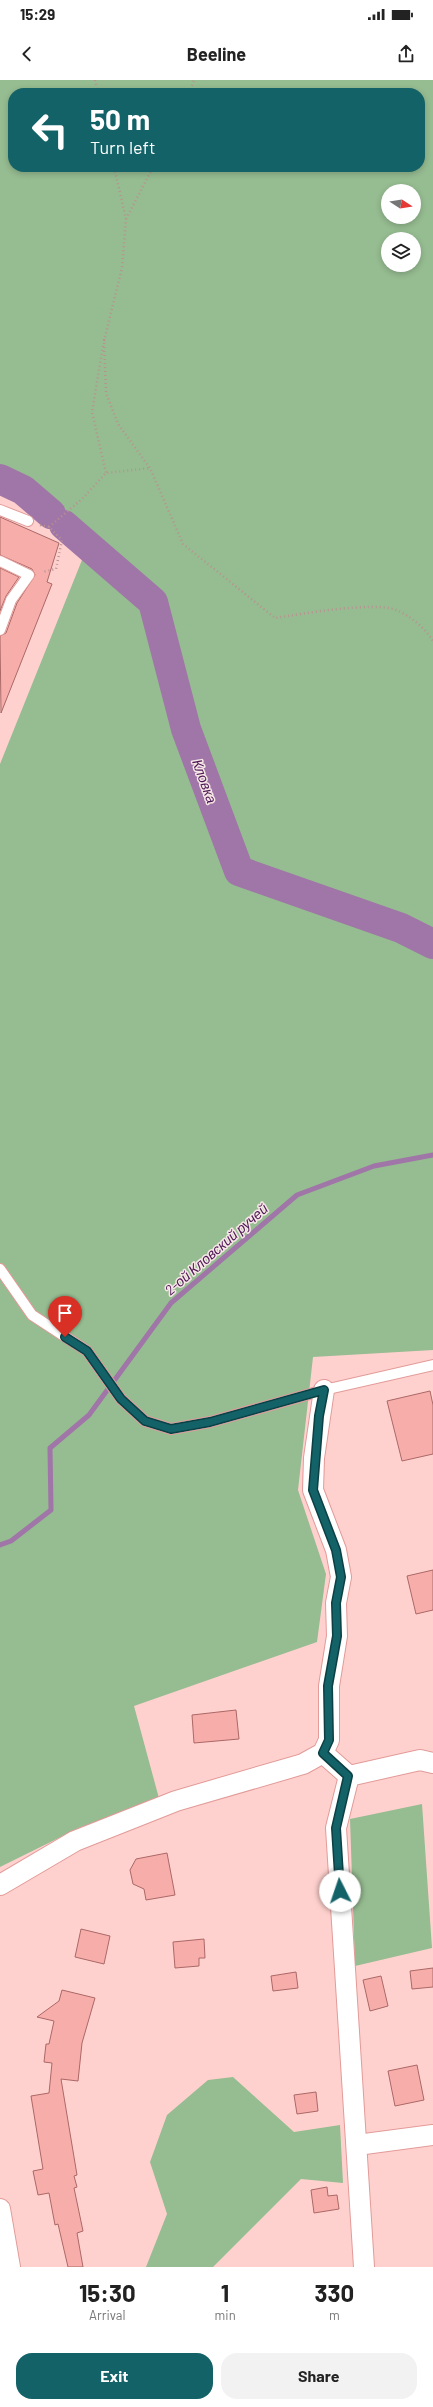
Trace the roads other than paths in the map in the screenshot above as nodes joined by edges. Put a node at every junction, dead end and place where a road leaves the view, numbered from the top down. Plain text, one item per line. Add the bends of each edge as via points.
1 (0, 510) edge
2 (28, 522) road end
3 (0, 561) edge
4 (0, 630) edge
5 (0, 1269) edge
6 (433, 1365) edge
7 (324, 1390) junction
8 (323, 1753) junction
9 (433, 1763) edge
10 (348, 1776) junction
11 (0, 1885) edge
12 (433, 2135) edge
13 (357, 2145) junction
14 (0, 2209) edge
15 (7, 2266) edge
16 (364, 2267) edge

1 - 2 lane
3 - 4 lane via 29,575 11,600
5 - 7 lane via 32,1315 87,1351 121,1399 145,1421 171,1429 184,1427
6 - 7 lane
7 - 8 street via 318,1423 313,1490 336,1550 341,1577 336,1603 337,1636 328,1686 329,1740
8 - 10 street
8 - 11 street via 303,1764 176,1801 75,1841
9 - 10 street via 420,1760
10 - 13 street via 336,1828
12 - 13 street
13 - 16 street
14 - 15 street

